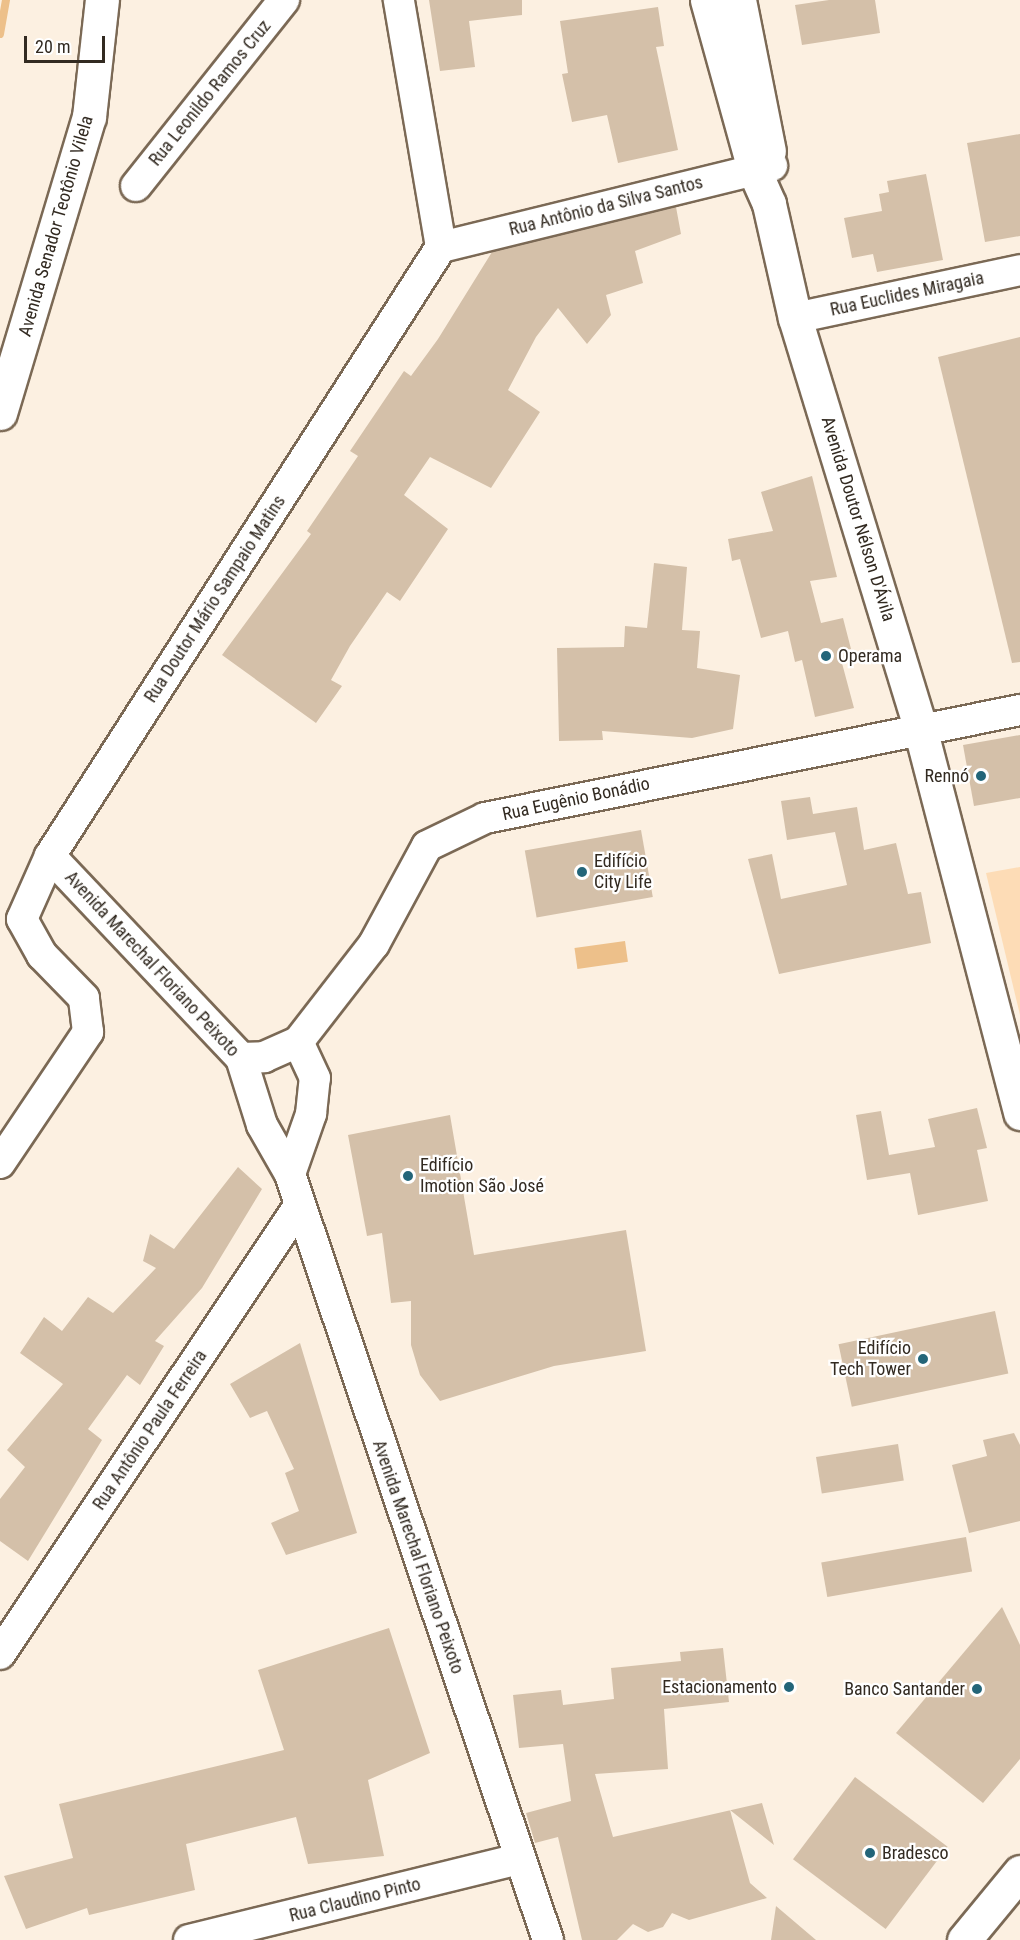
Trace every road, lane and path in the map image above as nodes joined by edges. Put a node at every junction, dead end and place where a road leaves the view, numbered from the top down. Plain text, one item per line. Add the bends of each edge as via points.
1 (102, 0) edge
2 (284, 0) edge
3 (399, 0) edge
4 (707, 0) edge
5 (739, 0) edge
6 (763, 168) junction
7 (136, 186) dead end
8 (441, 247) junction
9 (1020, 270) edge
10 (795, 318) junction
11 (0, 413) edge
12 (1020, 710) edge
13 (920, 728) junction
14 (50, 856) junction
15 (298, 1042) junction
16 (242, 1058) junction
17 (1020, 1113) edge
18 (0, 1163) edge
19 (290, 1174) junction
20 (299, 1206) junction
21 (0, 1654) edge
22 (520, 1859) junction
23 (1020, 1872) edge
24 (189, 1940) edge
25 (548, 1940) edge
26 (964, 1940) edge

1 - 11 main road, Avenida Senador Teotônio Vilela via 89,117
2 - 7 street, Rua Leonildo Ramos Cruz
3 - 8 street
4 - 6 main road, Avenida Doutor Nélson D'Ávila
5 - 6 main road, Avenida Doutor Nélson D'Ávila
6 - 8 street, Rua Antônio da Silva Santos
6 - 10 main road, Avenida Doutor Nélson D'Ávila
8 - 14 street, Rua Doutor Mário Sampaio Matins
9 - 10 street, Rua Euclides Miragaia
10 - 13 main road, Avenida Doutor Nélson D'Ávila
12 - 13 street, Rua Eugênio Bonádio
13 - 15 street, Rua Eugênio Bonádio via 485,818 427,846 374,944
13 - 17 main road, Avenida Doutor Nélson D'Ávila
14 - 16 street, Avenida Marechal Floriano Peixoto
14 - 18 street, Rua Doutor Mário Sampaio Matins via 22,919 42,955 84,998 88,1032
15 - 16 street, Rua Eugênio Bonádio via 264,1057
15 - 19 street via 315,1078 311,1114
16 - 19 street, Avenida Marechal Floriano Peixoto via 262,1125
19 - 20 street, Avenida Marechal Floriano Peixoto
20 - 21 street, Rua Antônio Paula Ferreira
20 - 22 street, Avenida Marechal Floriano Peixoto
22 - 24 street, Rua Claudino Pinto
22 - 25 street, Avenida Marechal Floriano Peixoto
23 - 26 main road

